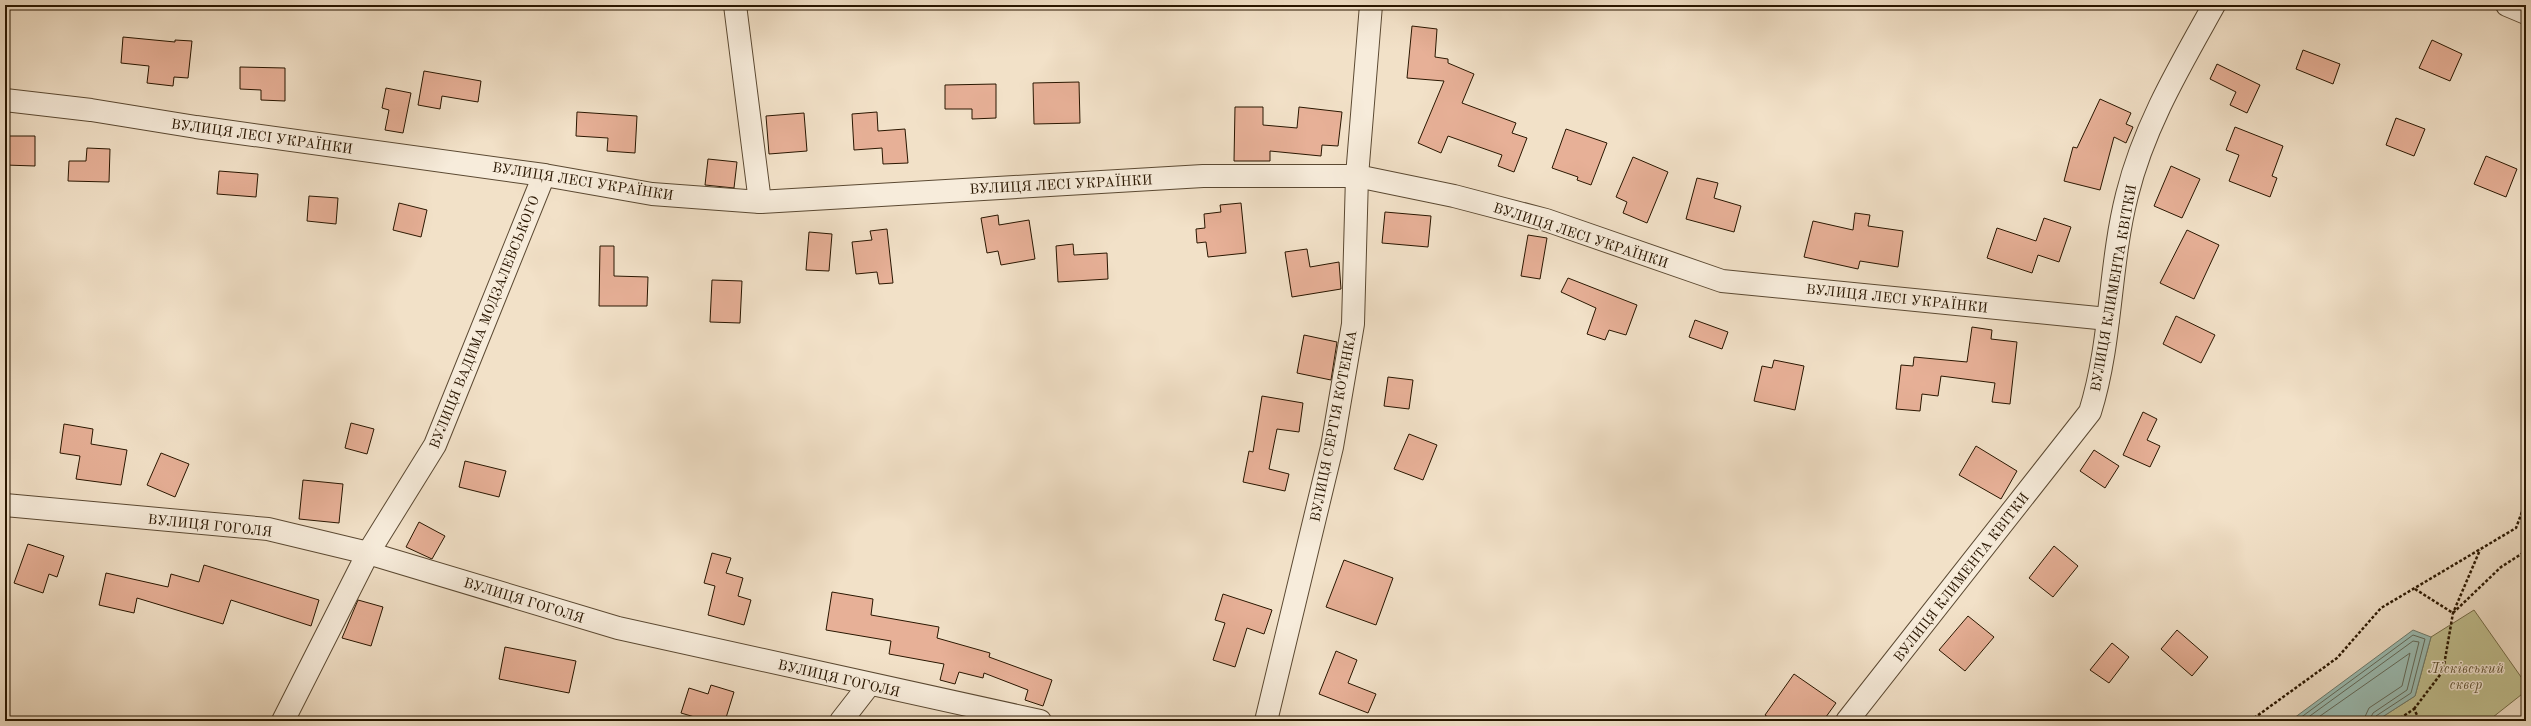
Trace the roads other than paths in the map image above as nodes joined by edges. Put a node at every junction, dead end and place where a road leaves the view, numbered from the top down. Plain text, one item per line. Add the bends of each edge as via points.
1 (735, 5) edge
2 (1371, 5) edge
3 (2214, 5) edge
4 (2507, 5) edge
5 (2526, 13) edge
6 (5, 100) edge
7 (544, 175) junction
8 (1357, 176) junction
9 (760, 202) junction
10 (2108, 319) junction
11 (5, 504) edge
12 (368, 553) junction
13 (869, 685) junction
14 (283, 721) edge
15 (841, 721) edge
16 (1040, 721) edge
17 (1266, 721) edge
18 (1847, 721) edge

1 - 9 street
2 - 8 street, ВУЛИЦЯ СЕРГІЯ КОТЕНКА
3 - 10 street, ВУЛИЦЯ КЛИМЕНТА КВІТКИ via 2157,108 2137,158 2126,196
4 - 5 street
6 - 7 street, ВУЛИЦЯ ЛЕСІ УКРАЇНКИ
7 - 9 street, ВУЛИЦЯ ЛЕСІ УКРАЇНКИ via 652,194
7 - 12 street, ВУЛИЦЯ ВАДИМА МОДЗАЛЕВСЬКОГО via 435,445
8 - 9 street, ВУЛИЦЯ ЛЕСІ УКРАЇНКИ via 1203,176
8 - 10 street, ВУЛИЦЯ ЛЕСІ УКРАЇНКИ via 1454,196 1546,220 1722,281
8 - 17 street, ВУЛИЦЯ СЕРГІЯ КОТЕНКА via 1353,324 1332,447
10 - 18 street, ВУЛИЦЯ КЛИМЕНТА КВІТКИ via 2100,379 2090,412
11 - 12 street, ВУЛИЦЯ ГОГОЛЯ via 268,529
12 - 13 street, ВУЛИЦЯ ГОГОЛЯ via 618,628
12 - 14 street, ВУЛИЦЯ ВАДИМА МОДЗАЛЕВСЬКОГО
13 - 15 street
13 - 16 street, ВУЛИЦЯ ГОГОЛЯ

